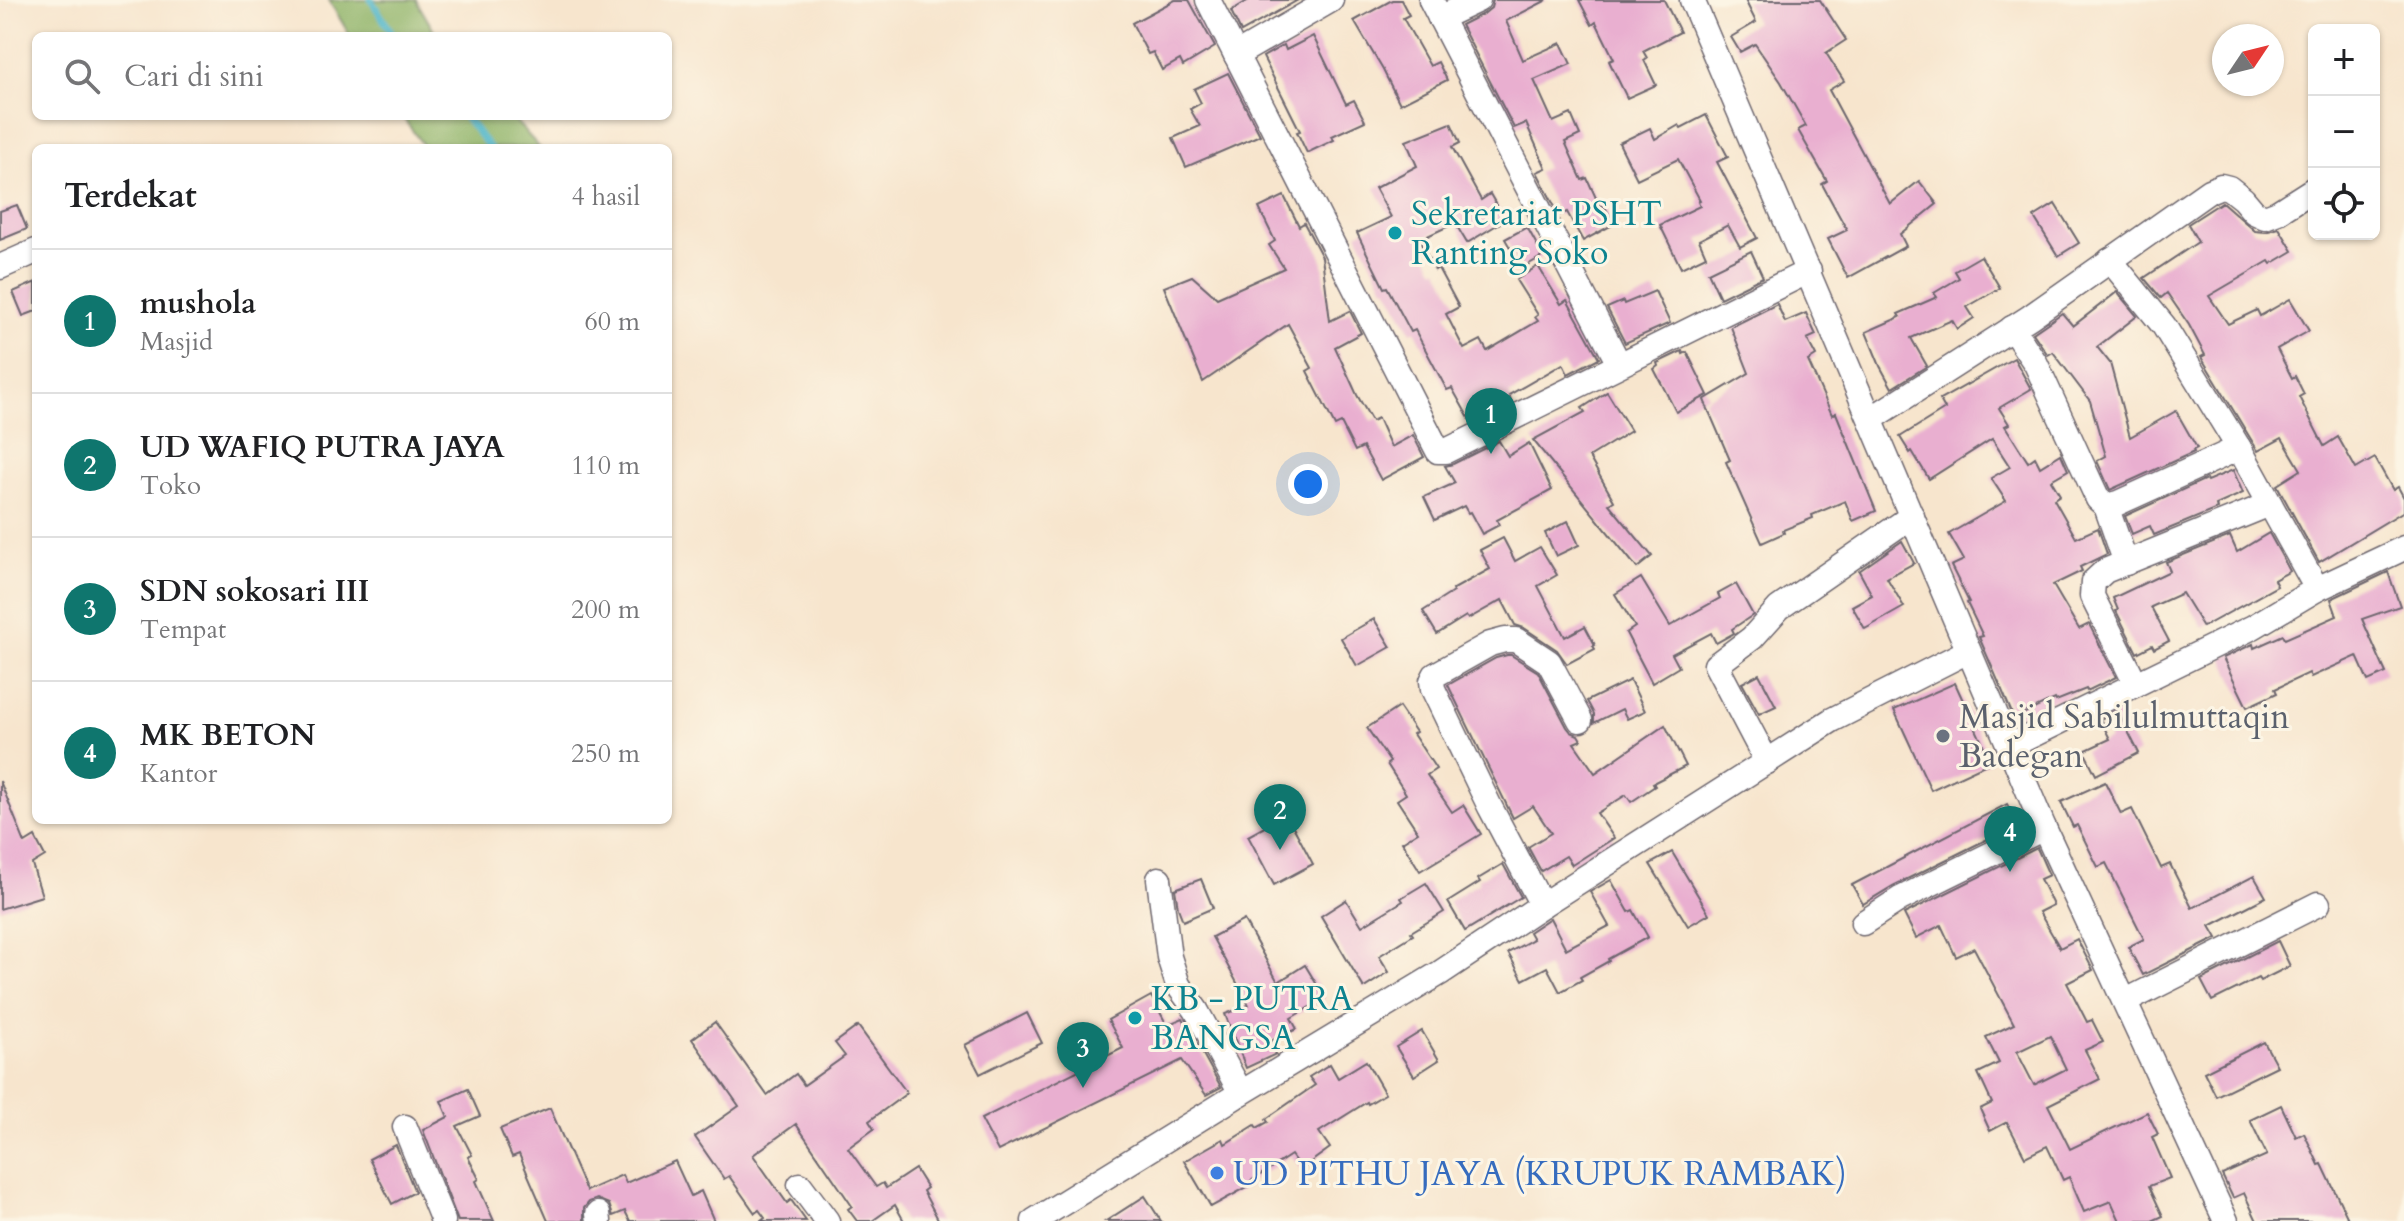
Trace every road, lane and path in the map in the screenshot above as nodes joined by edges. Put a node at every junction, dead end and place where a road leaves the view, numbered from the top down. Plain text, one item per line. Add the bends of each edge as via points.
1 (1208, 0) edge
2 (1331, 0) edge
3 (1478, 0) edge
4 (1692, 0) edge
5 (1436, 9) edge
6 (1236, 55) junction
7 (2308, 193) edge
8 (32, 253) edge
9 (2110, 260) junction
10 (0, 267) edge
11 (1809, 271) junction
12 (2012, 328) junction
13 (1619, 364) junction
14 (1871, 419) junction
15 (2239, 448) junction
16 (2270, 504) junction
17 (2106, 506) junction
18 (1912, 516) junction
19 (2404, 548) edge
20 (2126, 563) junction
21 (2317, 589) junction
22 (1968, 651) junction
23 (2136, 684) junction
24 (1580, 720) dead end
25 (2010, 746) junction
26 (1767, 762) junction
27 (2044, 828) junction
28 (1159, 879) dead end
29 (2318, 904) dead end
30 (1542, 905) junction
31 (1863, 923) dead end
32 (2126, 1001) junction
33 (1241, 1093) junction
34 (405, 1127) dead end
35 (800, 1185) dead end
36 (443, 1221) edge
37 (827, 1221) edge
38 (1034, 1221) edge
39 (2226, 1221) edge

1 - 6 street
2 - 6 street
3 - 5 street
4 - 11 street
5 - 13 street
6 - 13 street via 1438,451
7 - 9 street via 2265,217 2221,186
8 - 10 street
9 - 12 street
9 - 15 street via 2164,326
11 - 13 street
11 - 14 street
12 - 14 street
12 - 17 street via 2036,364 2098,499
14 - 18 street
15 - 16 street
15 - 17 street
16 - 20 street
16 - 21 street
17 - 20 street
18 - 22 street
18 - 26 street via 1779,608 1752,638 1717,663
19 - 21 street
20 - 23 street via 2093,582 2092,596
21 - 23 street
22 - 25 street
22 - 26 street via 1832,720
23 - 25 street
24 - 30 street via 1549,662 1516,640 1490,644 1432,681
25 - 27 street
26 - 30 street
27 - 31 street via 1900,899
27 - 32 street
28 - 33 street via 1178,985
29 - 32 street
30 - 33 street
32 - 39 street
33 - 38 street
34 - 36 street
35 - 37 street

